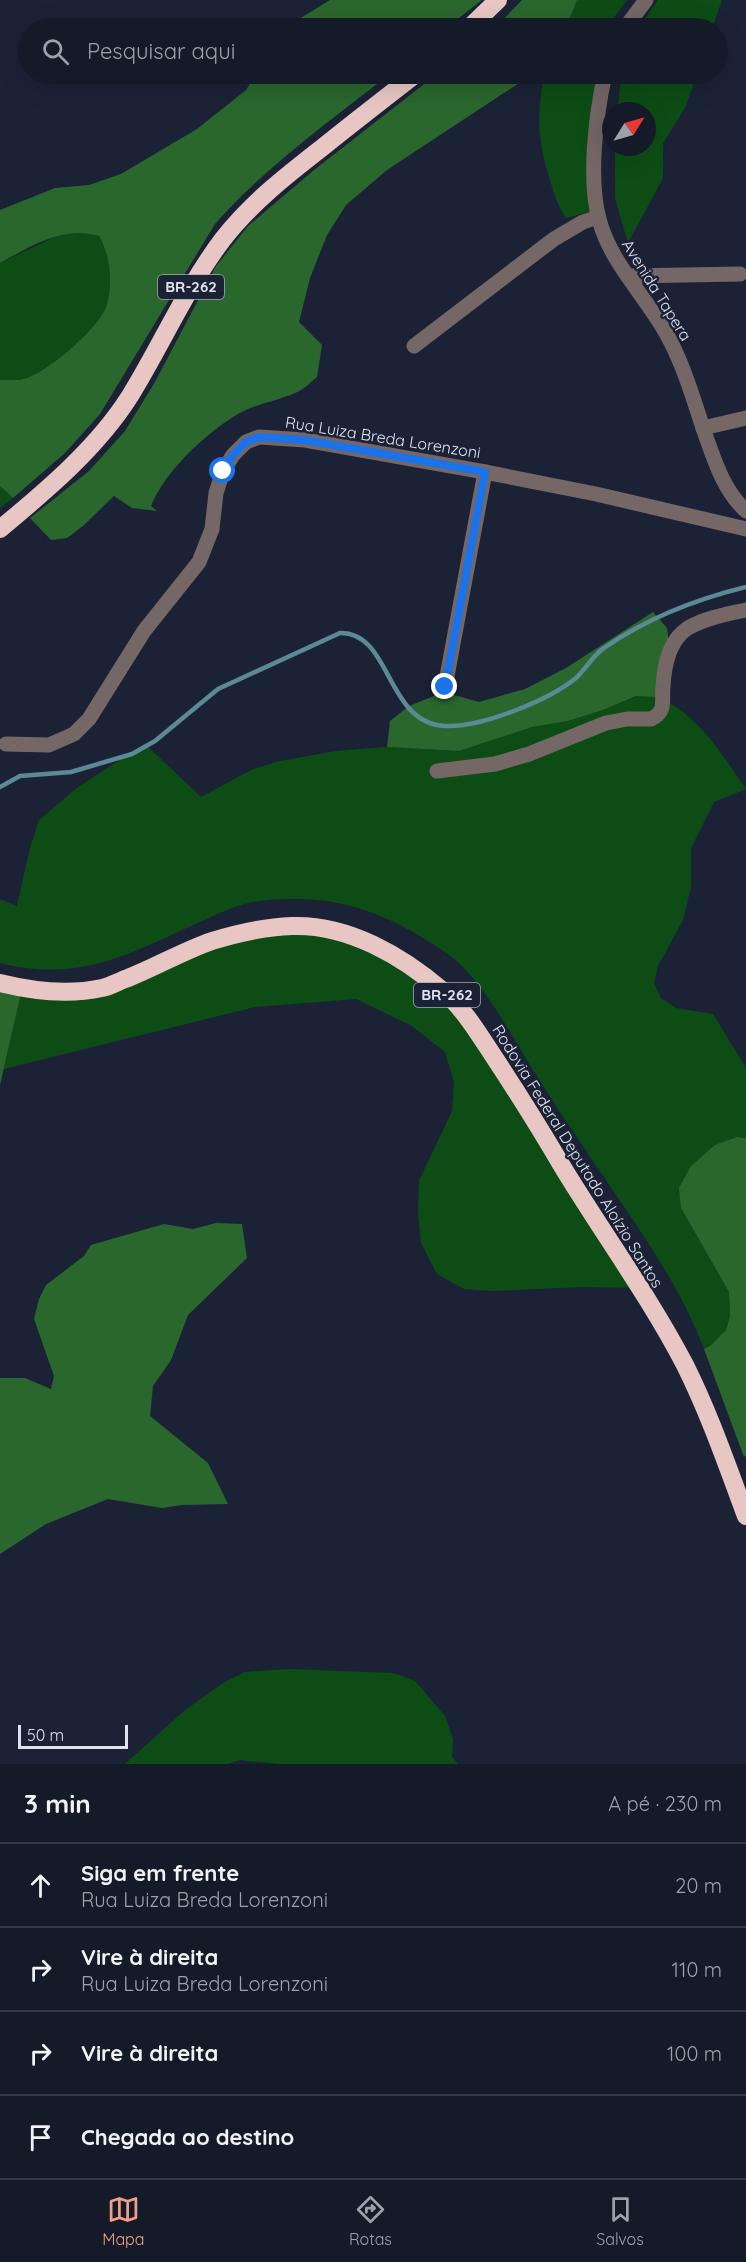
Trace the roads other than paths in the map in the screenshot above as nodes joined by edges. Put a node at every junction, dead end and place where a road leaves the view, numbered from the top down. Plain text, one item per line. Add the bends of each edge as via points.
1 (498, 0) edge
2 (646, 0) edge
3 (480, 18) edge
4 (632, 18) edge
5 (403, 84) edge
6 (603, 84) edge
7 (598, 217) junction
8 (740, 274) dead end
9 (628, 276) junction
10 (414, 346) dead end
11 (746, 418) edge
12 (703, 428) junction
13 (485, 472) junction
14 (743, 508) edge
15 (746, 527) edge
16 (0, 529) edge
17 (746, 610) edge
18 (445, 687) dead end
19 (6, 744) dead end
20 (437, 771) dead end
21 (0, 983) edge
22 (746, 1516) edge

1 - 3 highway
2 - 4 street
5 - 16 highway, BR-262 via 285,177 243,216 198,276 130,396 111,422 67,470
6 - 7 street, Avenida Tapera via 596,129
7 - 9 street, Avenida Tapera via 612,254
7 - 10 street via 554,239
8 - 9 street
9 - 12 street, Avenida Tapera via 666,333
11 - 12 street
12 - 14 street, Avenida Tapera via 727,488
13 - 15 street, Rua Luiza Breda Lorenzoni
13 - 18 street
13 - 19 street, Rua Luiza Breda Lorenzoni via 288,438 259,437 246,442 223,471 212,529 199,562 144,631 89,718 74,734 49,745
14 - 15 street, Avenida Tapera
17 - 20 street via 703,622 687,629 678,639 667,659 662,708 655,717 612,721 495,764
21 - 22 highway, Rodovia Federal Deputado Aloízio Santos / BR-262 via 62,991 103,988 212,942 256,930 294,926 327,929 359,939 414,968 464,1013 653,1311 701,1399

